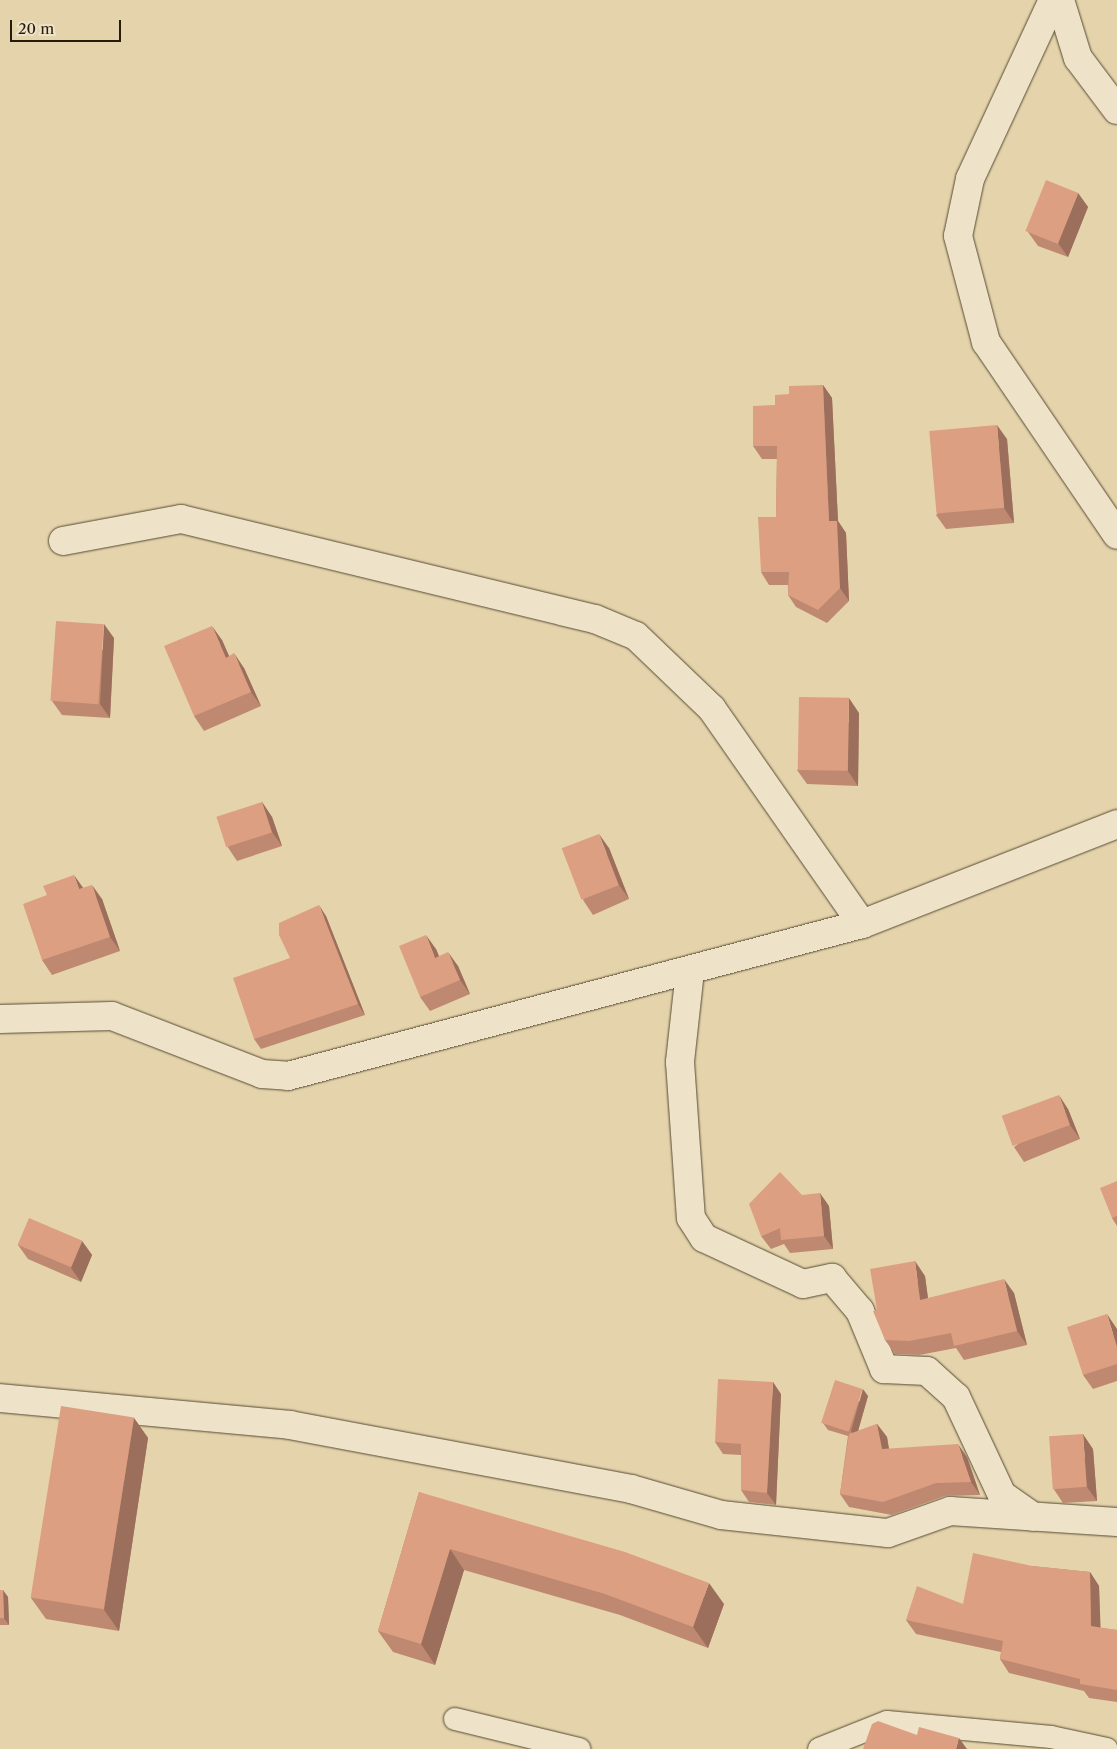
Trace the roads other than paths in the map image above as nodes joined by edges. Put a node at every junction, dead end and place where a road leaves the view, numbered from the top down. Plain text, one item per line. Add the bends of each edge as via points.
1 (1053, 0) edge
2 (1060, 0) edge
3 (1117, 110) edge
4 (1117, 535) edge
5 (62, 541) dead end
6 (1117, 824) edge
7 (862, 924) junction
8 (690, 972) junction
9 (0, 1018) edge
10 (0, 1398) edge
11 (1035, 1518) junction
12 (1117, 1522) edge
13 (454, 1719) dead end
14 (579, 1749) edge
15 (819, 1749) edge
16 (1107, 1749) edge

1 - 4 street via 970,179 958,236 986,342
2 - 3 street via 1078,58
5 - 7 street via 181,519 595,619 636,636 712,709
6 - 7 street
7 - 8 street
8 - 9 street via 288,1076 262,1074 112,1016
8 - 11 street via 680,1062 691,1218 704,1238 803,1284 832,1278 860,1311 884,1369 927,1371 956,1397 1002,1495
10 - 11 street via 290,1425 631,1489 721,1515 888,1533 950,1511
11 - 12 street
13 - 14 lane
15 - 16 lane via 887,1722 1051,1737

